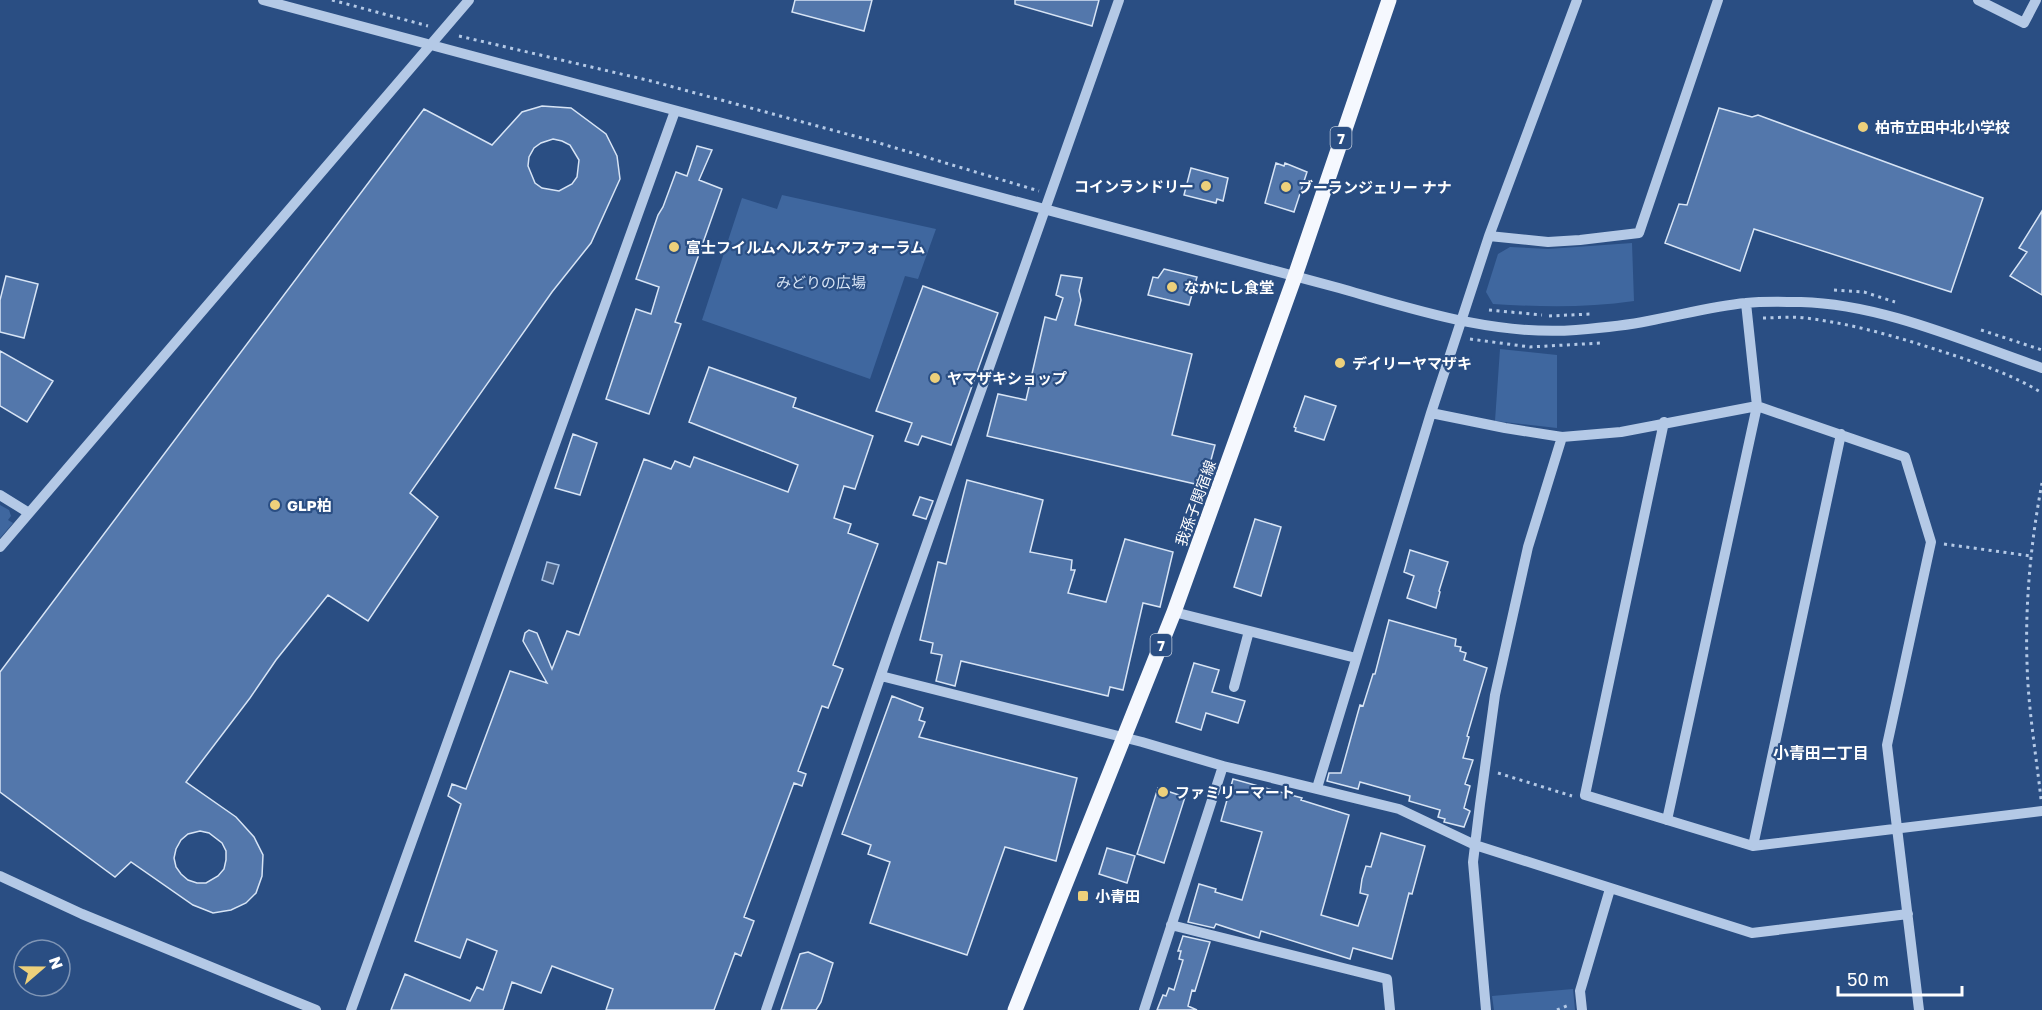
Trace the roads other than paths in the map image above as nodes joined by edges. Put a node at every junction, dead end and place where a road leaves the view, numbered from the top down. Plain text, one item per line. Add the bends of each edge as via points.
1 (263, 0) edge
2 (469, 0) edge
3 (1119, 0) edge
4 (1389, 0) edge
5 (1576, 0) edge
6 (1718, 0) edge
7 (1978, 0) edge
8 (2036, 0) edge
9 (431, 45) junction
10 (675, 111) junction
11 (1045, 210) junction
12 (1489, 236) junction
13 (1295, 276) junction
14 (1746, 303) junction
15 (1461, 321) junction
16 (2042, 368) edge
17 (1756, 406) junction
18 (1431, 413) junction
19 (1664, 422) junction
20 (1841, 434) junction
21 (1562, 436) junction
22 (0, 495) edge
23 (29, 513) junction
24 (0, 547) edge
25 (1174, 612) junction
26 (1249, 631) junction
27 (1356, 658) junction
28 (880, 676) junction
29 (1234, 687) dead end
30 (1125, 739) junction
31 (1223, 766) junction
32 (1317, 788) junction
33 (2042, 811) edge
34 (1667, 820) junction
35 (1898, 828) junction
36 (1475, 845) junction
37 (1754, 846) junction
38 (0, 876) edge
39 (1610, 889) junction
40 (1908, 914) junction
41 (1171, 926) junction
42 (316, 1010) edge
43 (351, 1010) edge
44 (766, 1010) edge
45 (1015, 1010) edge
46 (1144, 1010) edge
47 (1390, 1010) edge
48 (1486, 1010) edge
49 (1582, 1010) edge
50 (1919, 1010) edge

1 - 9 street
2 - 9 street
3 - 11 street
4 - 13 main road, 我孫子関宿線 / 7
5 - 12 street
6 - 12 street via 1639,233 1548,242
7 - 8 street via 2024,23
9 - 10 street
9 - 23 street
10 - 11 street
10 - 43 street
11 - 13 street
11 - 28 street
12 - 15 street
13 - 15 street
13 - 25 main road, 我孫子関宿線 / 7
14 - 15 street via 1639,323 1573,330 1497,327
14 - 16 street via 1803,302 1846,307 1892,318
14 - 17 street
15 - 18 street
17 - 19 street
17 - 20 street
17 - 34 street
18 - 21 street
18 - 27 street
19 - 21 street via 1621,432
19 - 34 street via 1585,795
20 - 35 street via 1905,457 1931,542 1887,745
20 - 37 street
21 - 36 street via 1528,547 1495,695
22 - 23 street
23 - 24 street
25 - 26 street
25 - 30 main road, 我孫子関宿線 / 7
26 - 27 street
26 - 29 street
27 - 32 street
28 - 30 street
28 - 44 street
30 - 31 street
30 - 45 main road, 我孫子関宿線 / 7
31 - 32 street
31 - 41 street
32 - 36 street via 1399,809
33 - 35 street
34 - 37 street
35 - 37 street
35 - 40 street
36 - 39 street
36 - 48 street via 1473,862
38 - 42 street
39 - 40 street via 1752,933
39 - 49 street via 1580,991
40 - 50 street
41 - 46 street
41 - 47 street via 1387,979

